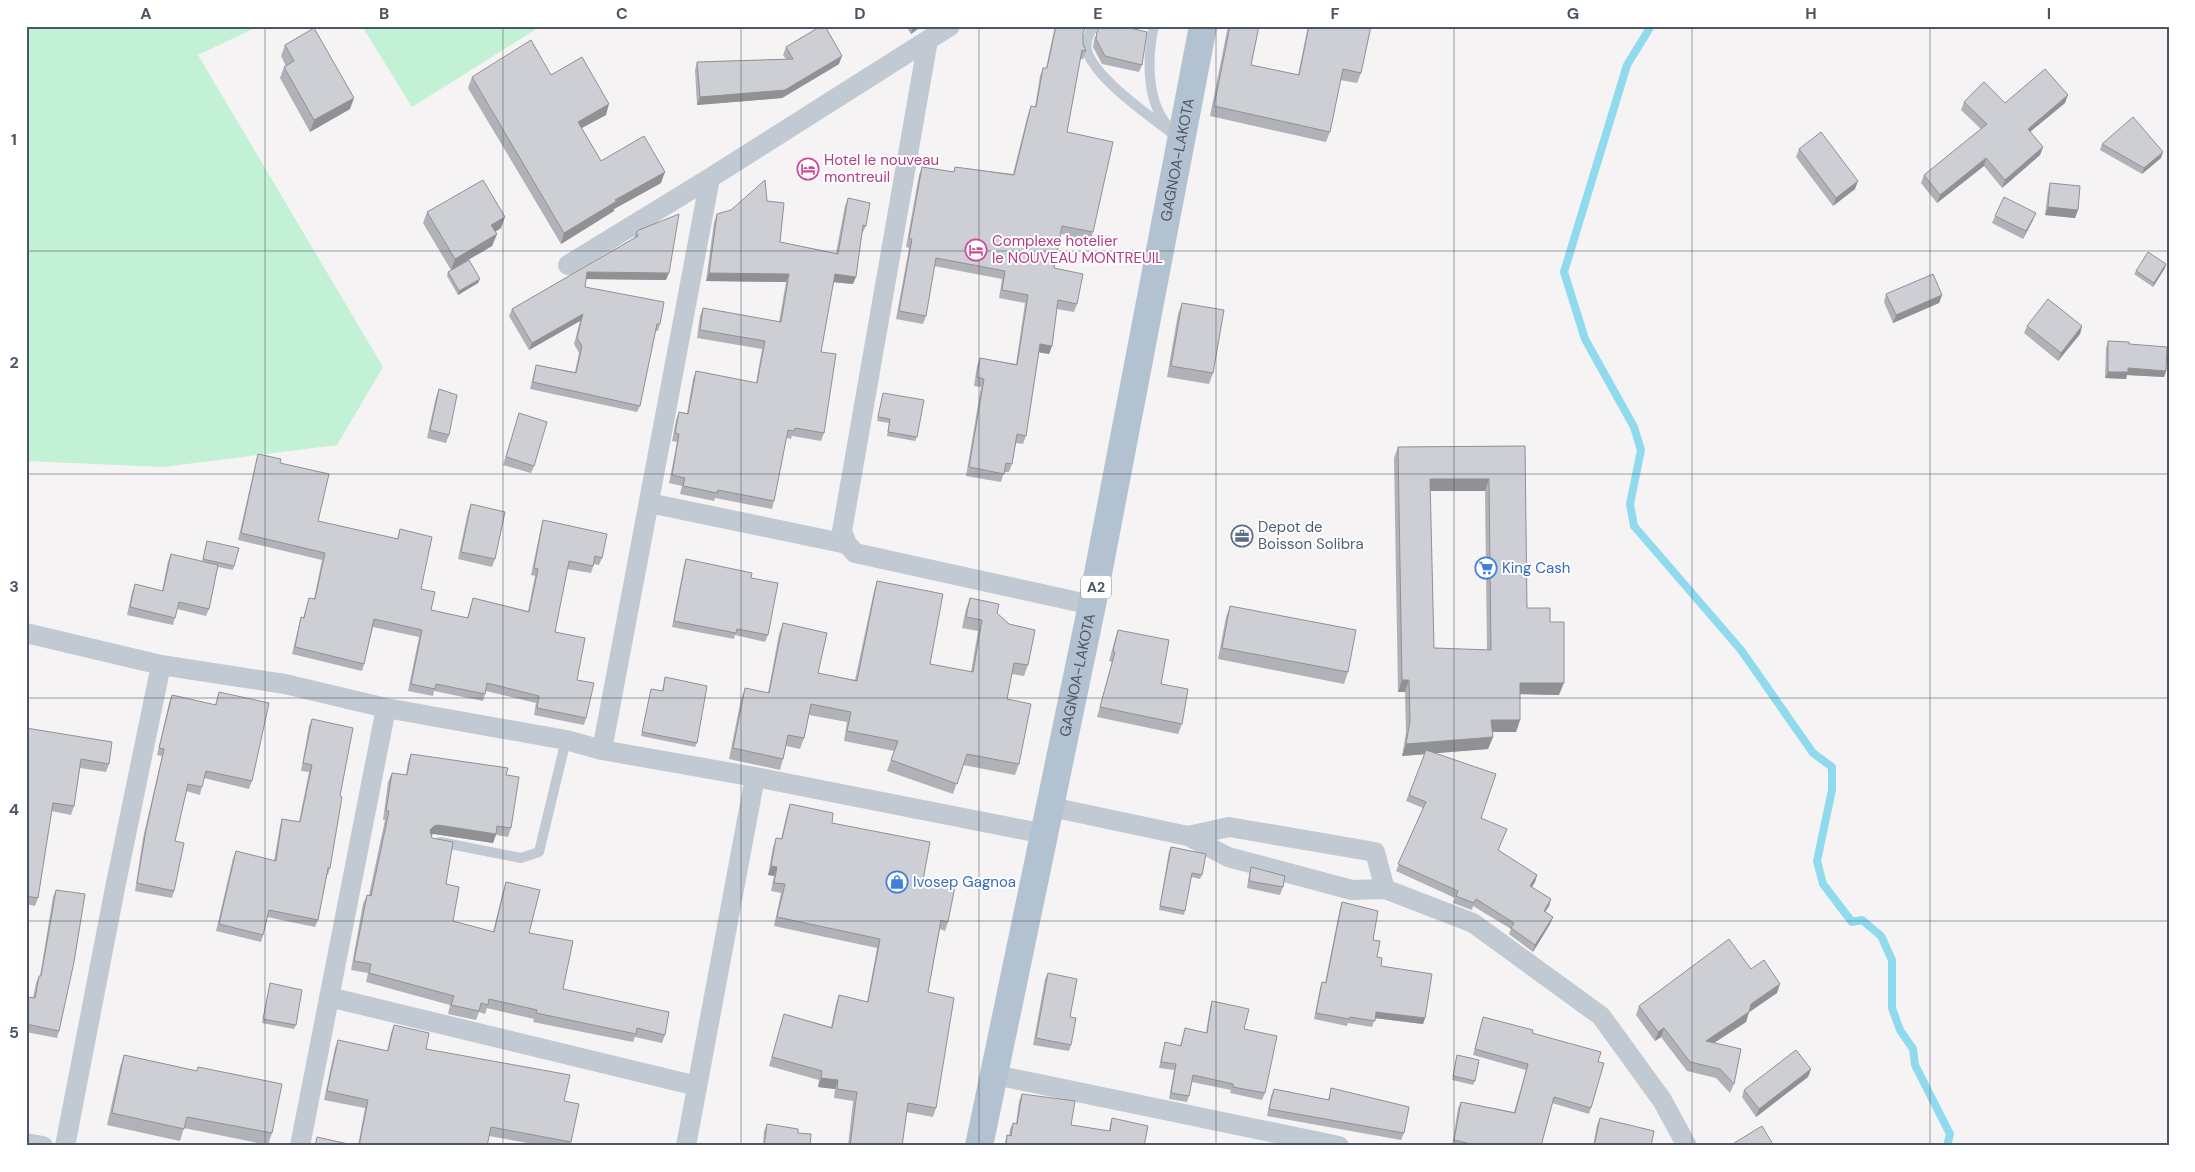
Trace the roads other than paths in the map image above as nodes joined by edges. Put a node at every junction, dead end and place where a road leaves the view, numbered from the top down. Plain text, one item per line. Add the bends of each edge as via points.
1 (950, 26) edge
2 (1094, 26) edge
3 (1154, 26) edge
4 (1203, 26) edge
5 (928, 40) junction
6 (1181, 140) junction
7 (710, 178) junction
8 (568, 265) dead end
9 (649, 502) junction
10 (847, 544) junction
11 (1092, 605) junction
12 (26, 633) edge
13 (161, 664) junction
14 (386, 708) junction
15 (566, 740) junction
16 (602, 750) junction
17 (755, 777) junction
18 (1051, 807) junction
19 (1045, 834) junction
20 (1188, 836) junction
21 (432, 841) edge
22 (1385, 889) junction
23 (329, 997) junction
24 (995, 1075) junction
25 (697, 1086) junction
26 (26, 1143) edge
27 (43, 1146) edge
28 (64, 1146) edge
29 (300, 1146) edge
30 (686, 1146) edge
31 (979, 1146) edge
32 (1339, 1146) edge
33 (1687, 1146) edge

1 - 5 street
2 - 6 lane via 1088,34 1087,50 1099,71
3 - 6 lane via 1149,67 1154,96 1162,118
4 - 6 main road, GAGNOA-LAKOTA / A2
5 - 7 street
5 - 10 street via 842,531
6 - 11 main road, GAGNOA-LAKOTA / A2
7 - 8 street
7 - 9 street
9 - 10 street
9 - 16 street
10 - 11 street via 855,553
11 - 18 main road, GAGNOA-LAKOTA / A2
12 - 13 street
13 - 14 street via 286,684
13 - 28 street
14 - 15 street
14 - 23 street
15 - 16 street
15 - 21 lane via 539,852 521,858
16 - 17 street
17 - 19 street
17 - 25 street
18 - 19 main road, GAGNOA-LAKOTA / A2
18 - 20 street
19 - 24 main road, GAGNOA-LAKOTA / A2
20 - 22 street via 1228,857 1352,890
20 - 22 street via 1229,827 1375,852
22 - 33 street via 1473,923 1601,1016 1662,1100
23 - 25 street
23 - 29 street
24 - 31 main road, GAGNOA-LAKOTA / A2
24 - 32 street
25 - 30 street
26 - 27 street

